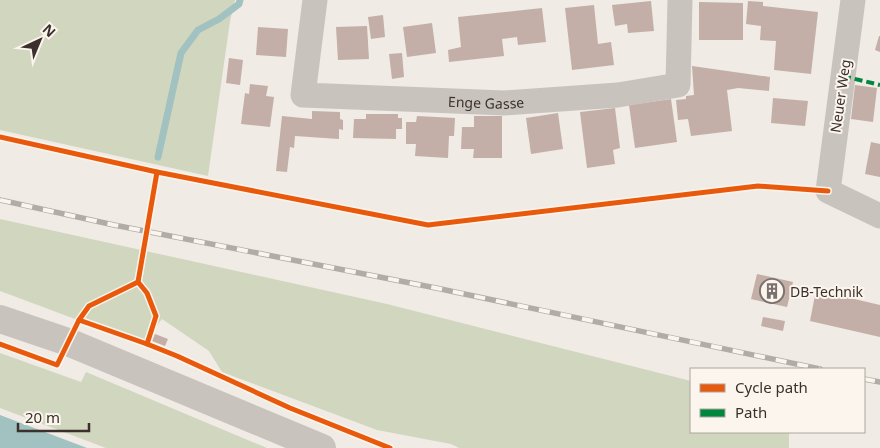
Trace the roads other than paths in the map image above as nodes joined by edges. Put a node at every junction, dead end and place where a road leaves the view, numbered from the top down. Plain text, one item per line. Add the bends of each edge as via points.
1 (315, 0) edge
2 (680, 0) edge
3 (853, 0) edge
4 (880, 216) edge
5 (0, 319) edge
6 (322, 448) edge

1 - 2 street, Enge Gasse via 303,95 504,103 618,95 678,85
3 - 4 street, Neuer Weg via 828,192
5 - 6 street via 78,346

